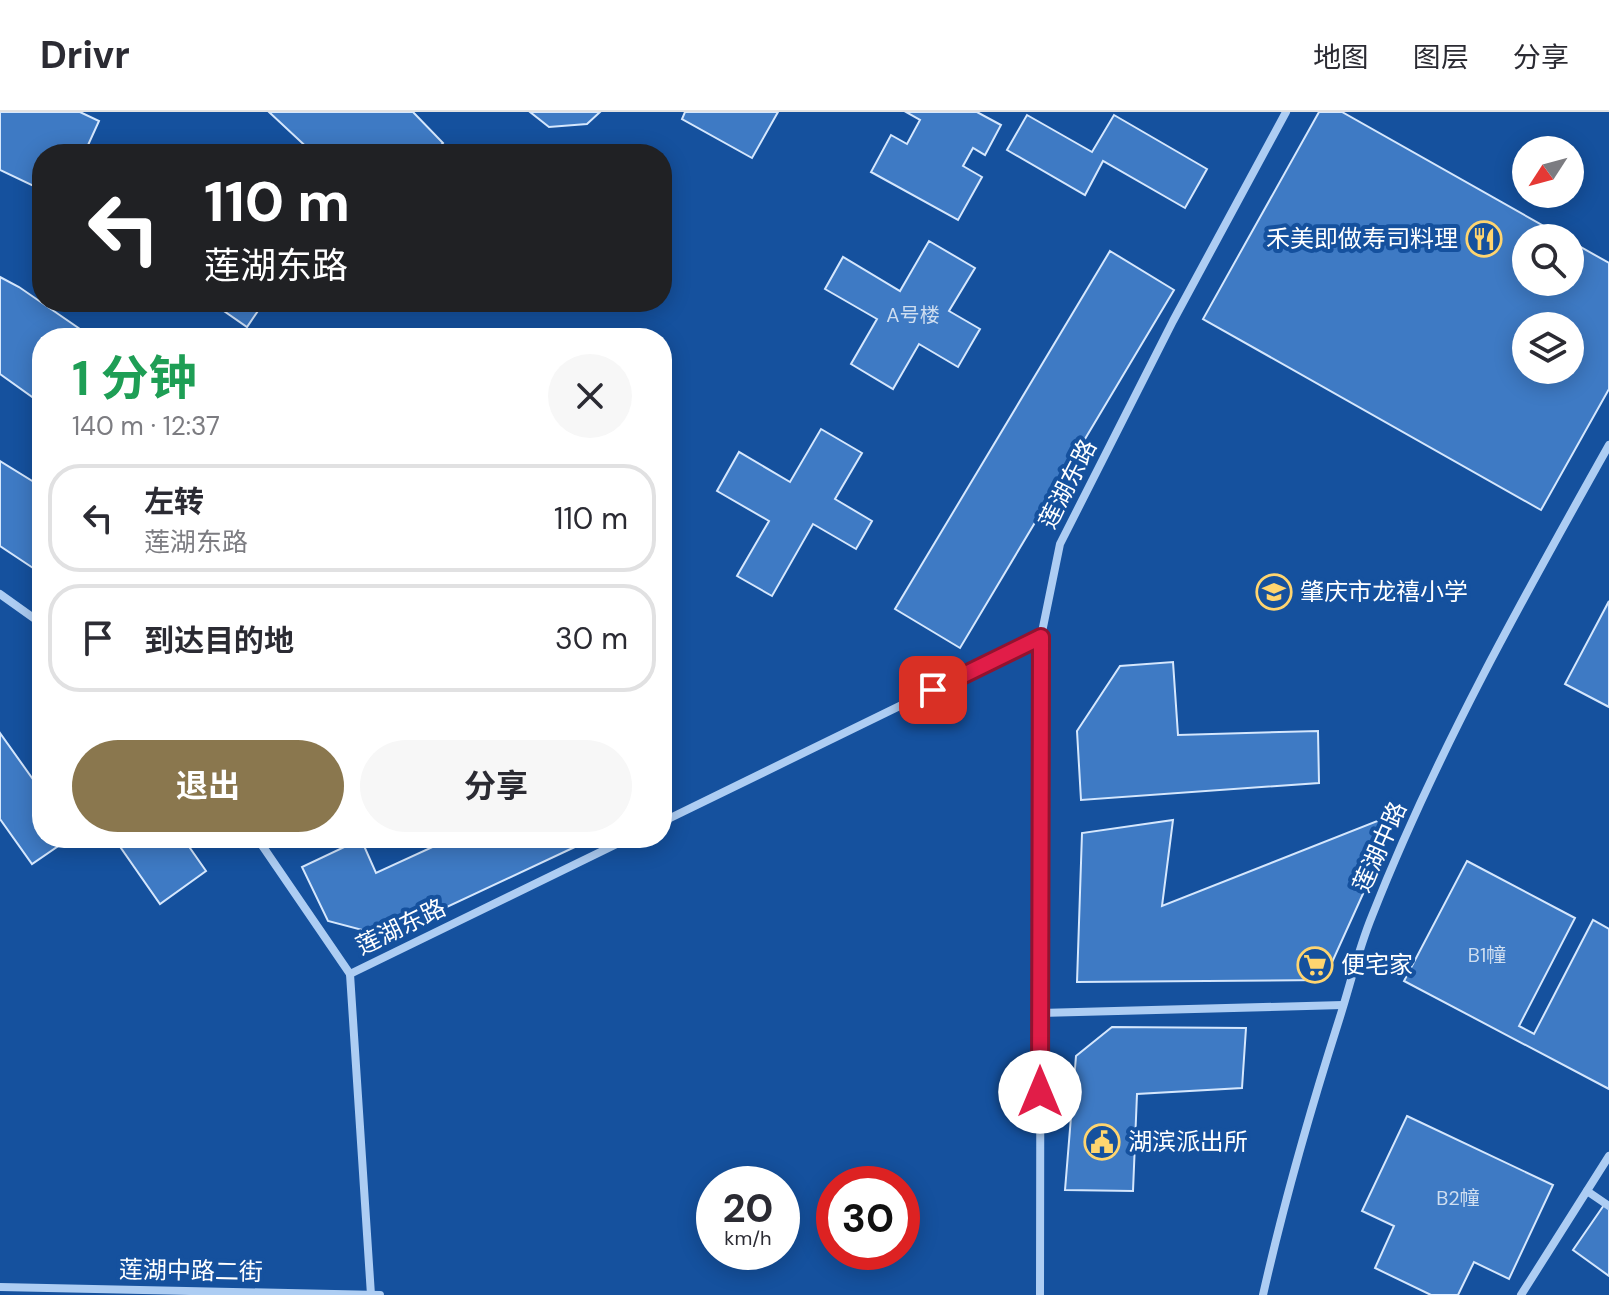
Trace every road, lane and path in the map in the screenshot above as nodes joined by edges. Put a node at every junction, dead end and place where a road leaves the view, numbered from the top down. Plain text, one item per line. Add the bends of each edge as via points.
1 (1286, 112) edge
2 (1609, 445) edge
3 (0, 594) edge
4 (32, 617) edge
5 (1041, 637) junction
6 (672, 817) edge
7 (264, 848) edge
8 (608, 848) edge
9 (350, 974) junction
10 (1343, 1005) junction
11 (1040, 1013) junction
12 (1609, 1156) edge
13 (1587, 1191) junction
14 (1609, 1206) edge
15 (0, 1287) edge
16 (371, 1295) edge
17 (380, 1295) edge
18 (1040, 1295) edge
19 (1263, 1295) edge
20 (1521, 1295) edge

1 - 5 street, 莲湖东路 via 1060,544
2 - 10 street, 莲湖中路 via 1420,804 1371,918
3 - 4 street
5 - 6 street
5 - 11 street, 莲湖东路
7 - 9 street
8 - 9 street, 莲湖东路
9 - 16 street, 莲湖东路
10 - 11 street
10 - 19 street, 莲湖中路
11 - 18 street, 莲湖东路
12 - 13 street
13 - 14 street
13 - 20 street
15 - 16 street, 莲湖中路二街
16 - 17 street, 莲湖中路二街

